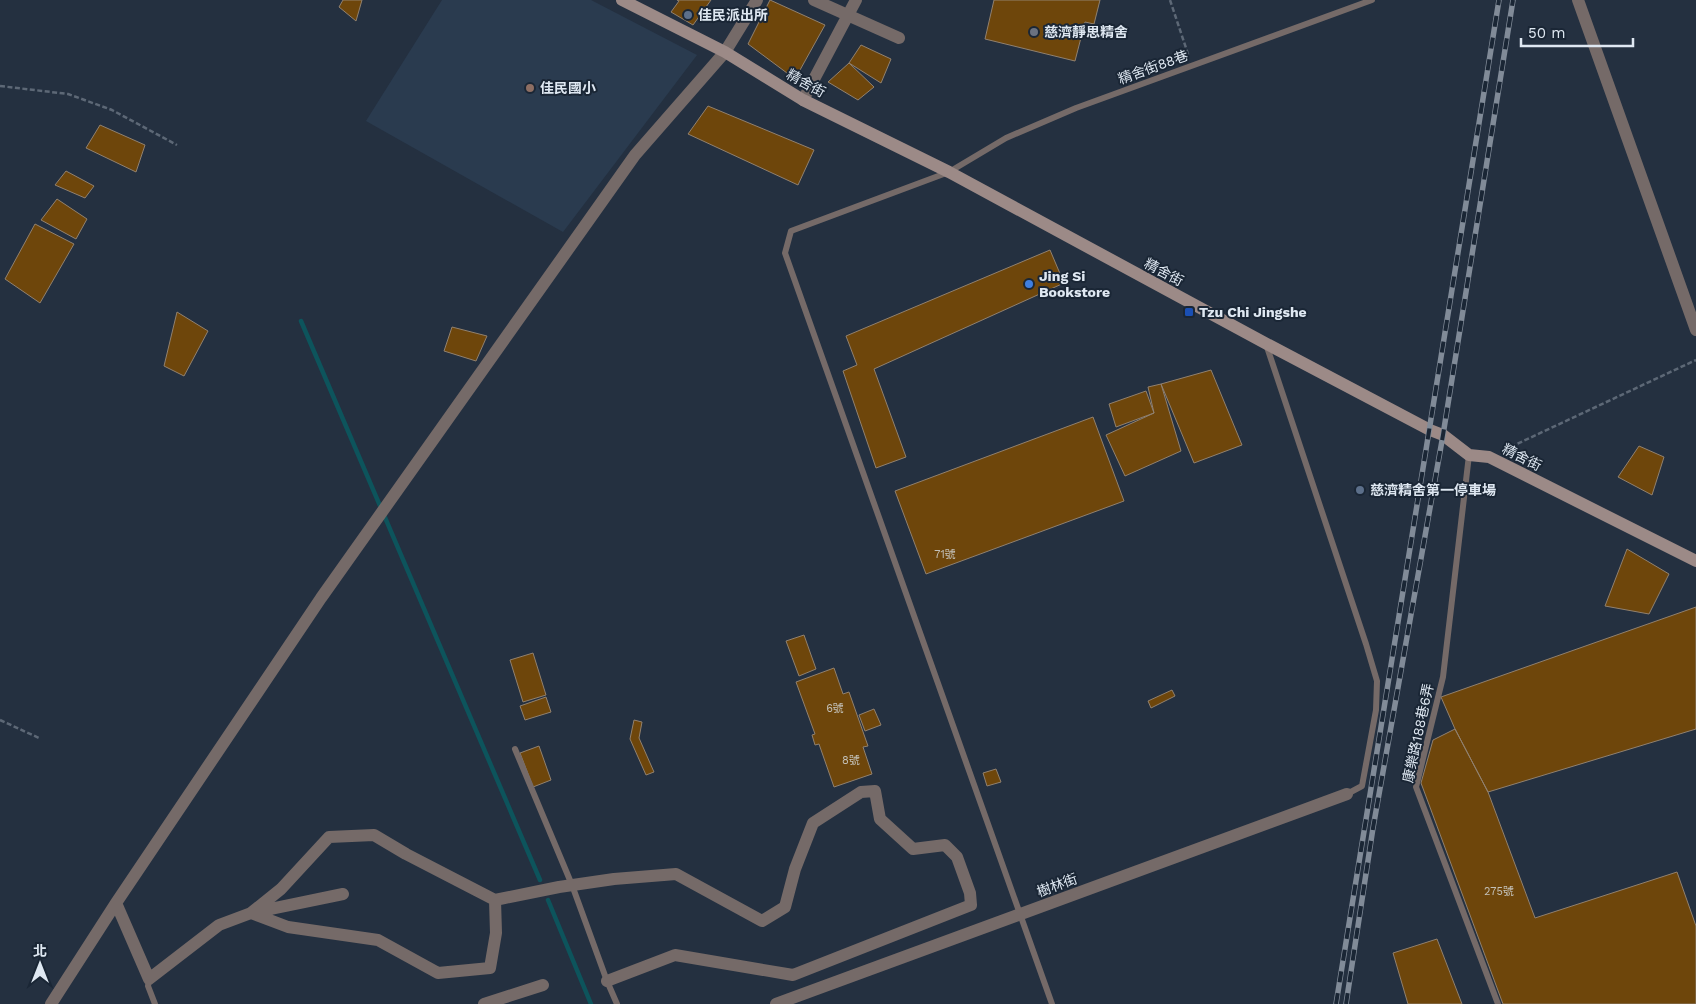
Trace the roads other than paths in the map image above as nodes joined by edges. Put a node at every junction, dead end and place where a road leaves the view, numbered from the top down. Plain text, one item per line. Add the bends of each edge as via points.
1 (622, 0) edge
2 (757, 0) edge
3 (814, 0) edge
4 (856, 0) edge
5 (1372, 0) edge
6 (1578, 0) edge
7 (847, 15) junction
8 (898, 38) dead end
9 (725, 52) junction
10 (803, 100) junction
11 (949, 172) junction
12 (1696, 330) edge
13 (1266, 343) junction
14 (1469, 455) junction
15 (1696, 561) edge
16 (515, 749) dead end
17 (1347, 794) joint
18 (572, 885) junction
19 (343, 894) dead end
20 (494, 900) junction
21 (116, 903) junction
22 (252, 913) junction
23 (1020, 915) junction
24 (150, 979) junction
25 (607, 981) junction
26 (544, 985) dead end
27 (52, 1004) edge
28 (155, 1004) edge
29 (484, 1004) edge
30 (617, 1004) edge
31 (776, 1004) edge
32 (1052, 1004) edge
33 (1498, 1004) edge

1 - 9 street, 精舍街
2 - 9 street
3 - 7 street
4 - 7 street
5 - 11 lane, 精舍街88巷 via 1076,108 1006,138
6 - 12 street
7 - 8 street
7 - 10 street
9 - 10 street, 精舍街
9 - 21 street via 635,155 310,613
10 - 11 street, 精舍街
11 - 13 street, 精舍街
11 - 23 lane, 精舍街88巷 via 791,231 785,252
13 - 14 street, 精舍街 via 1443,435
13 - 17 lane via 1376,681 1376,710 1362,786
14 - 15 street, 精舍街 via 1489,457
14 - 33 lane, 康樂路188巷6弄 via 1443,677 1416,787
16 - 18 lane
17 - 23 street, 樹林街
18 - 20 street
18 - 25 lane
18 - 25 street via 676,874 762,920 785,907 795,869 813,823 861,792 875,791 880,819 913,849 945,845 957,857 970,893 971,905 793,975 675,956
19 - 22 street
20 - 22 street via 374,835 329,837 281,889
20 - 22 street via 496,933 490,968 438,973 378,940 288,927
21 - 24 street
21 - 27 street
22 - 24 street via 219,926
23 - 31 street, 樹林街
23 - 32 lane
24 - 28 lane via 148,986
25 - 30 lane
26 - 29 street

